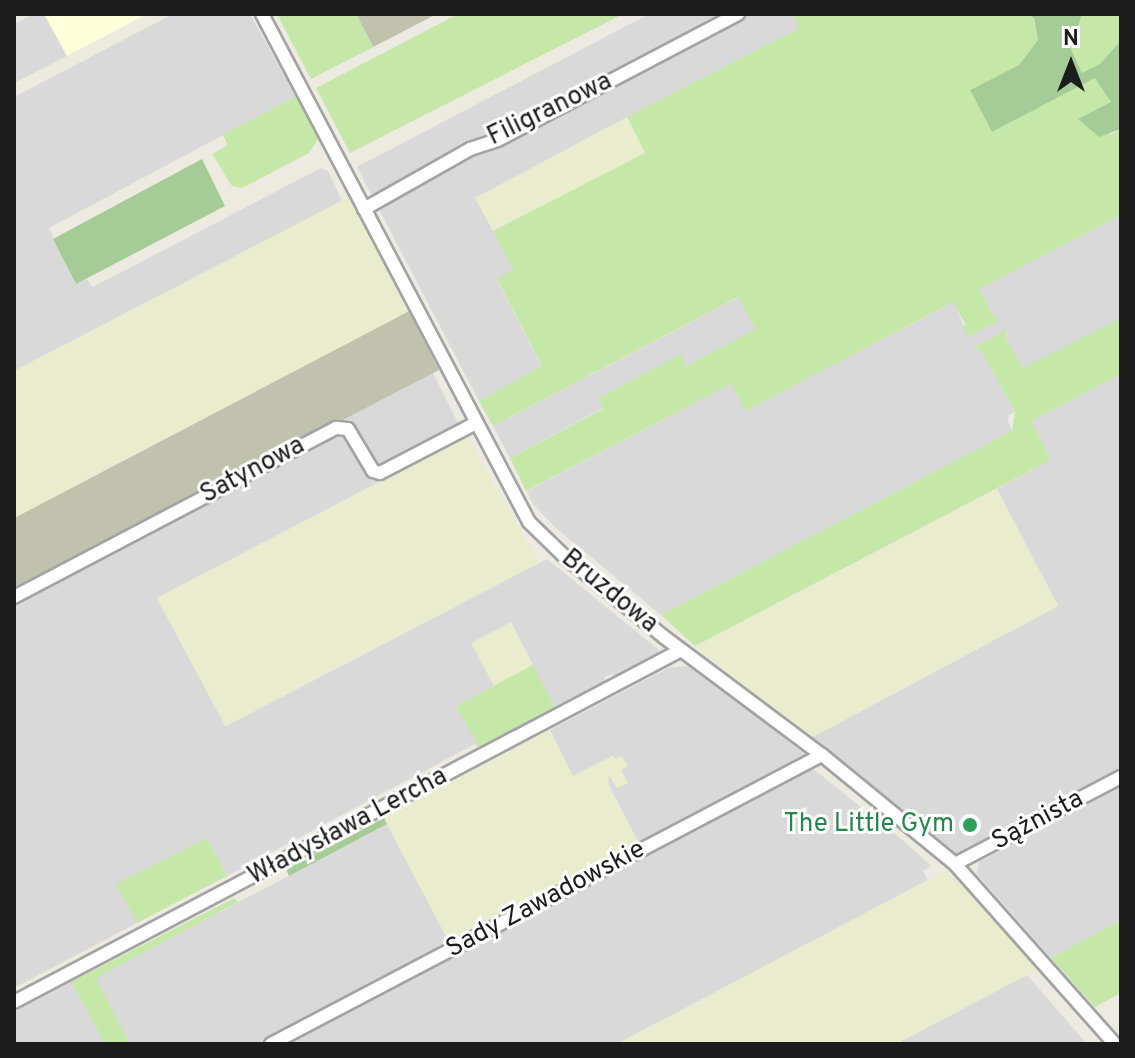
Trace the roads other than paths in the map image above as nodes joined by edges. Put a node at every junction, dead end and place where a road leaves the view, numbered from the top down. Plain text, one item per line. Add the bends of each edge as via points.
1 (262, 14) edge
2 (738, 14) edge
3 (364, 209) junction
4 (476, 423) junction
5 (14, 597) edge
6 (681, 650) junction
7 (822, 755) junction
8 (1121, 777) edge
9 (955, 864) junction
10 (14, 1002) edge
11 (271, 1044) edge
12 (1115, 1044) edge

1 - 3 street, Bruzdowa
2 - 3 street, Filigranowa via 498,140 470,149
3 - 4 street, Bruzdowa
4 - 5 street, Satynowa via 380,473 373,471 348,429 336,428
4 - 6 street, Bruzdowa via 529,522
6 - 7 street, Bruzdowa
6 - 10 street, Władysława Lercha
7 - 9 street, Bruzdowa
7 - 11 street, Sady Zawadowskie
8 - 9 street, Sążnista
9 - 12 street, Bruzdowa

